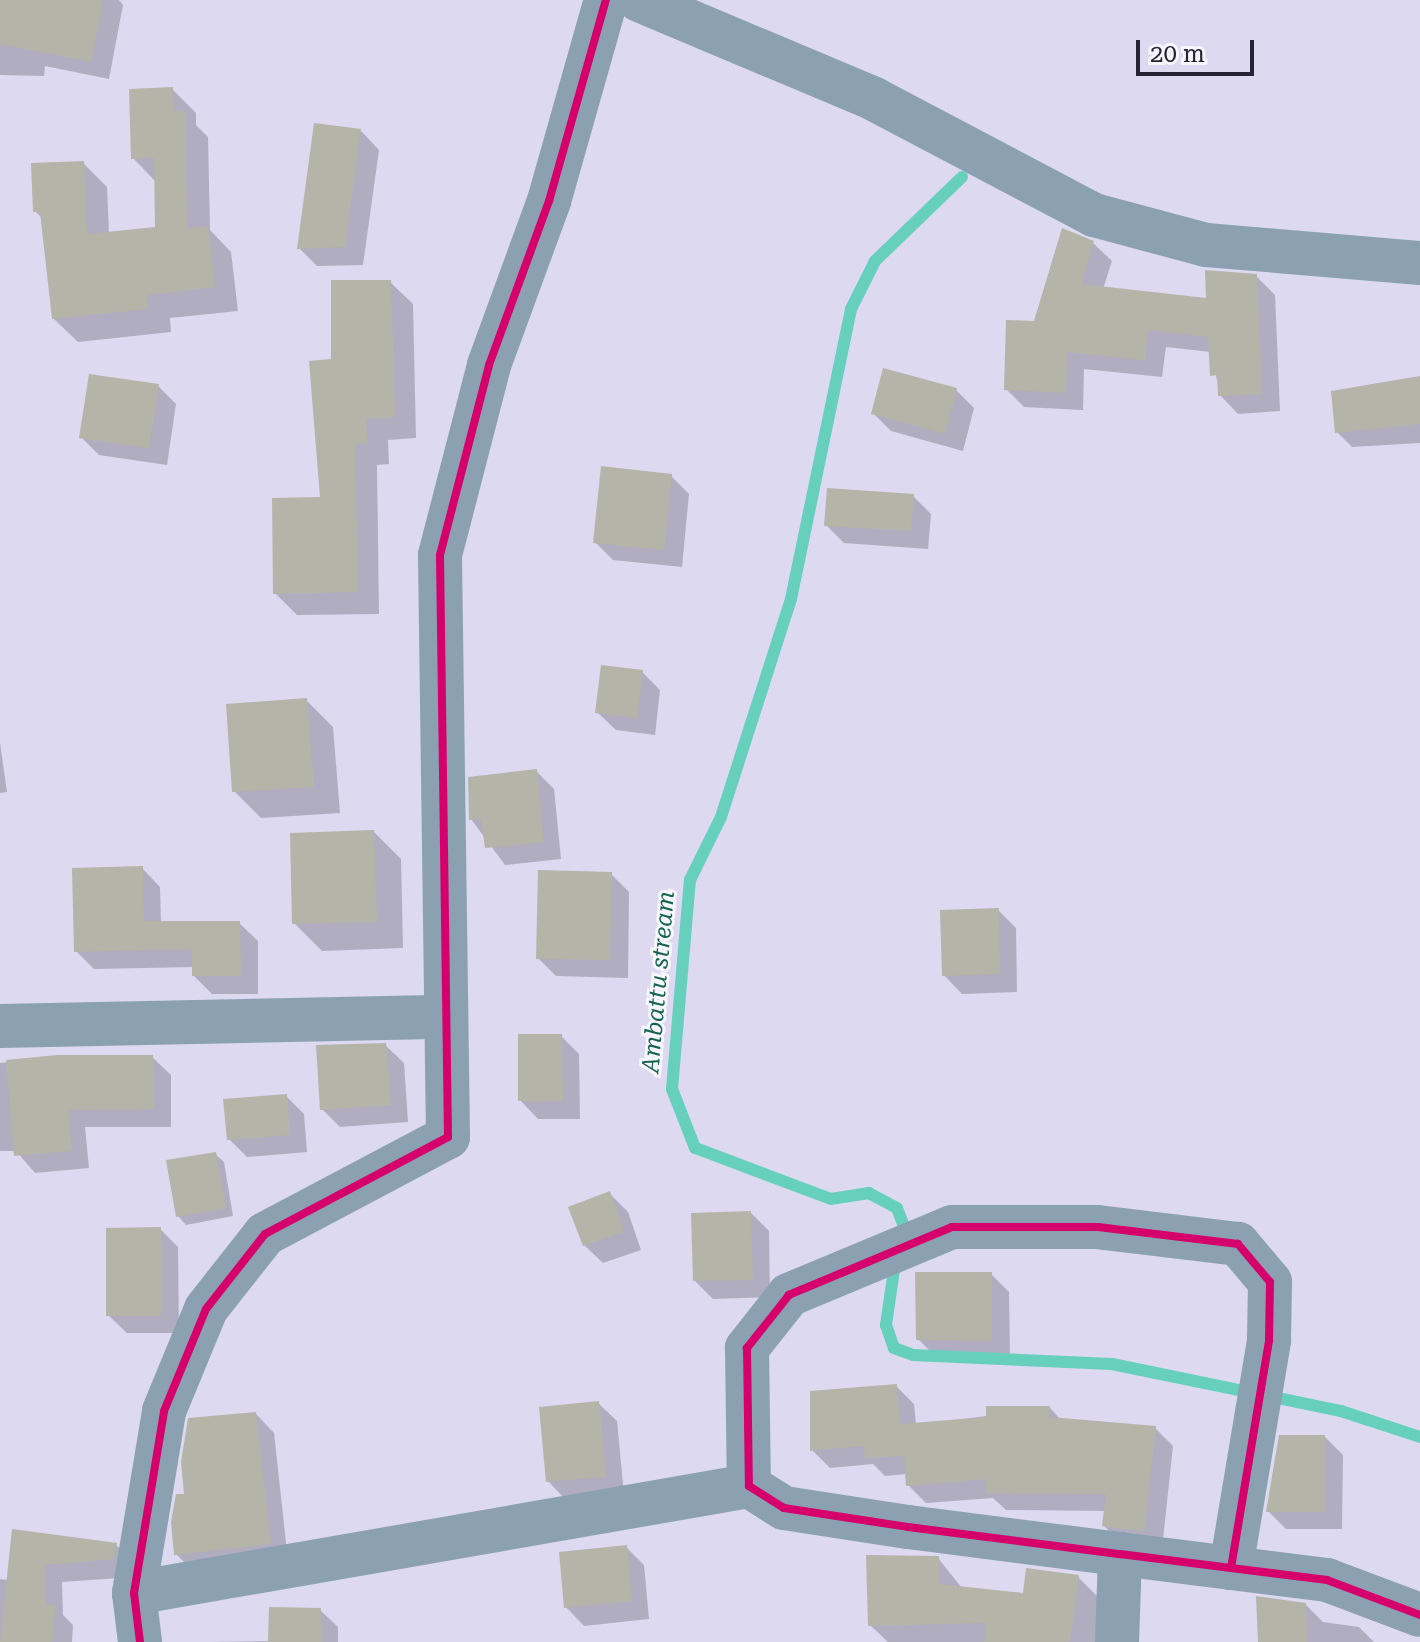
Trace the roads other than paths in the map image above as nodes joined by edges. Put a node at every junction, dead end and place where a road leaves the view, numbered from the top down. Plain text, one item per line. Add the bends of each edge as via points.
1 (606, 0) edge
2 (639, 0) edge
3 (1420, 263) edge
4 (446, 1017) junction
5 (0, 1026) edge
6 (749, 1486) junction
7 (1120, 1554) junction
8 (1231, 1568) junction
9 (134, 1593) junction
10 (1420, 1615) edge
11 (140, 1642) edge
12 (1117, 1642) edge

1 - 4 street via 549,201 489,365 440,555
2 - 3 street via 874,99 1094,215 1206,245
4 - 5 street
4 - 9 street via 448,1137 265,1234 206,1309 164,1411
6 - 7 street via 784,1508
6 - 8 street via 747,1348 789,1295 952,1227 1098,1227 1238,1244 1270,1282 1265,1368
6 - 9 street
7 - 8 street
7 - 12 street
8 - 10 street via 1327,1580
9 - 11 street

